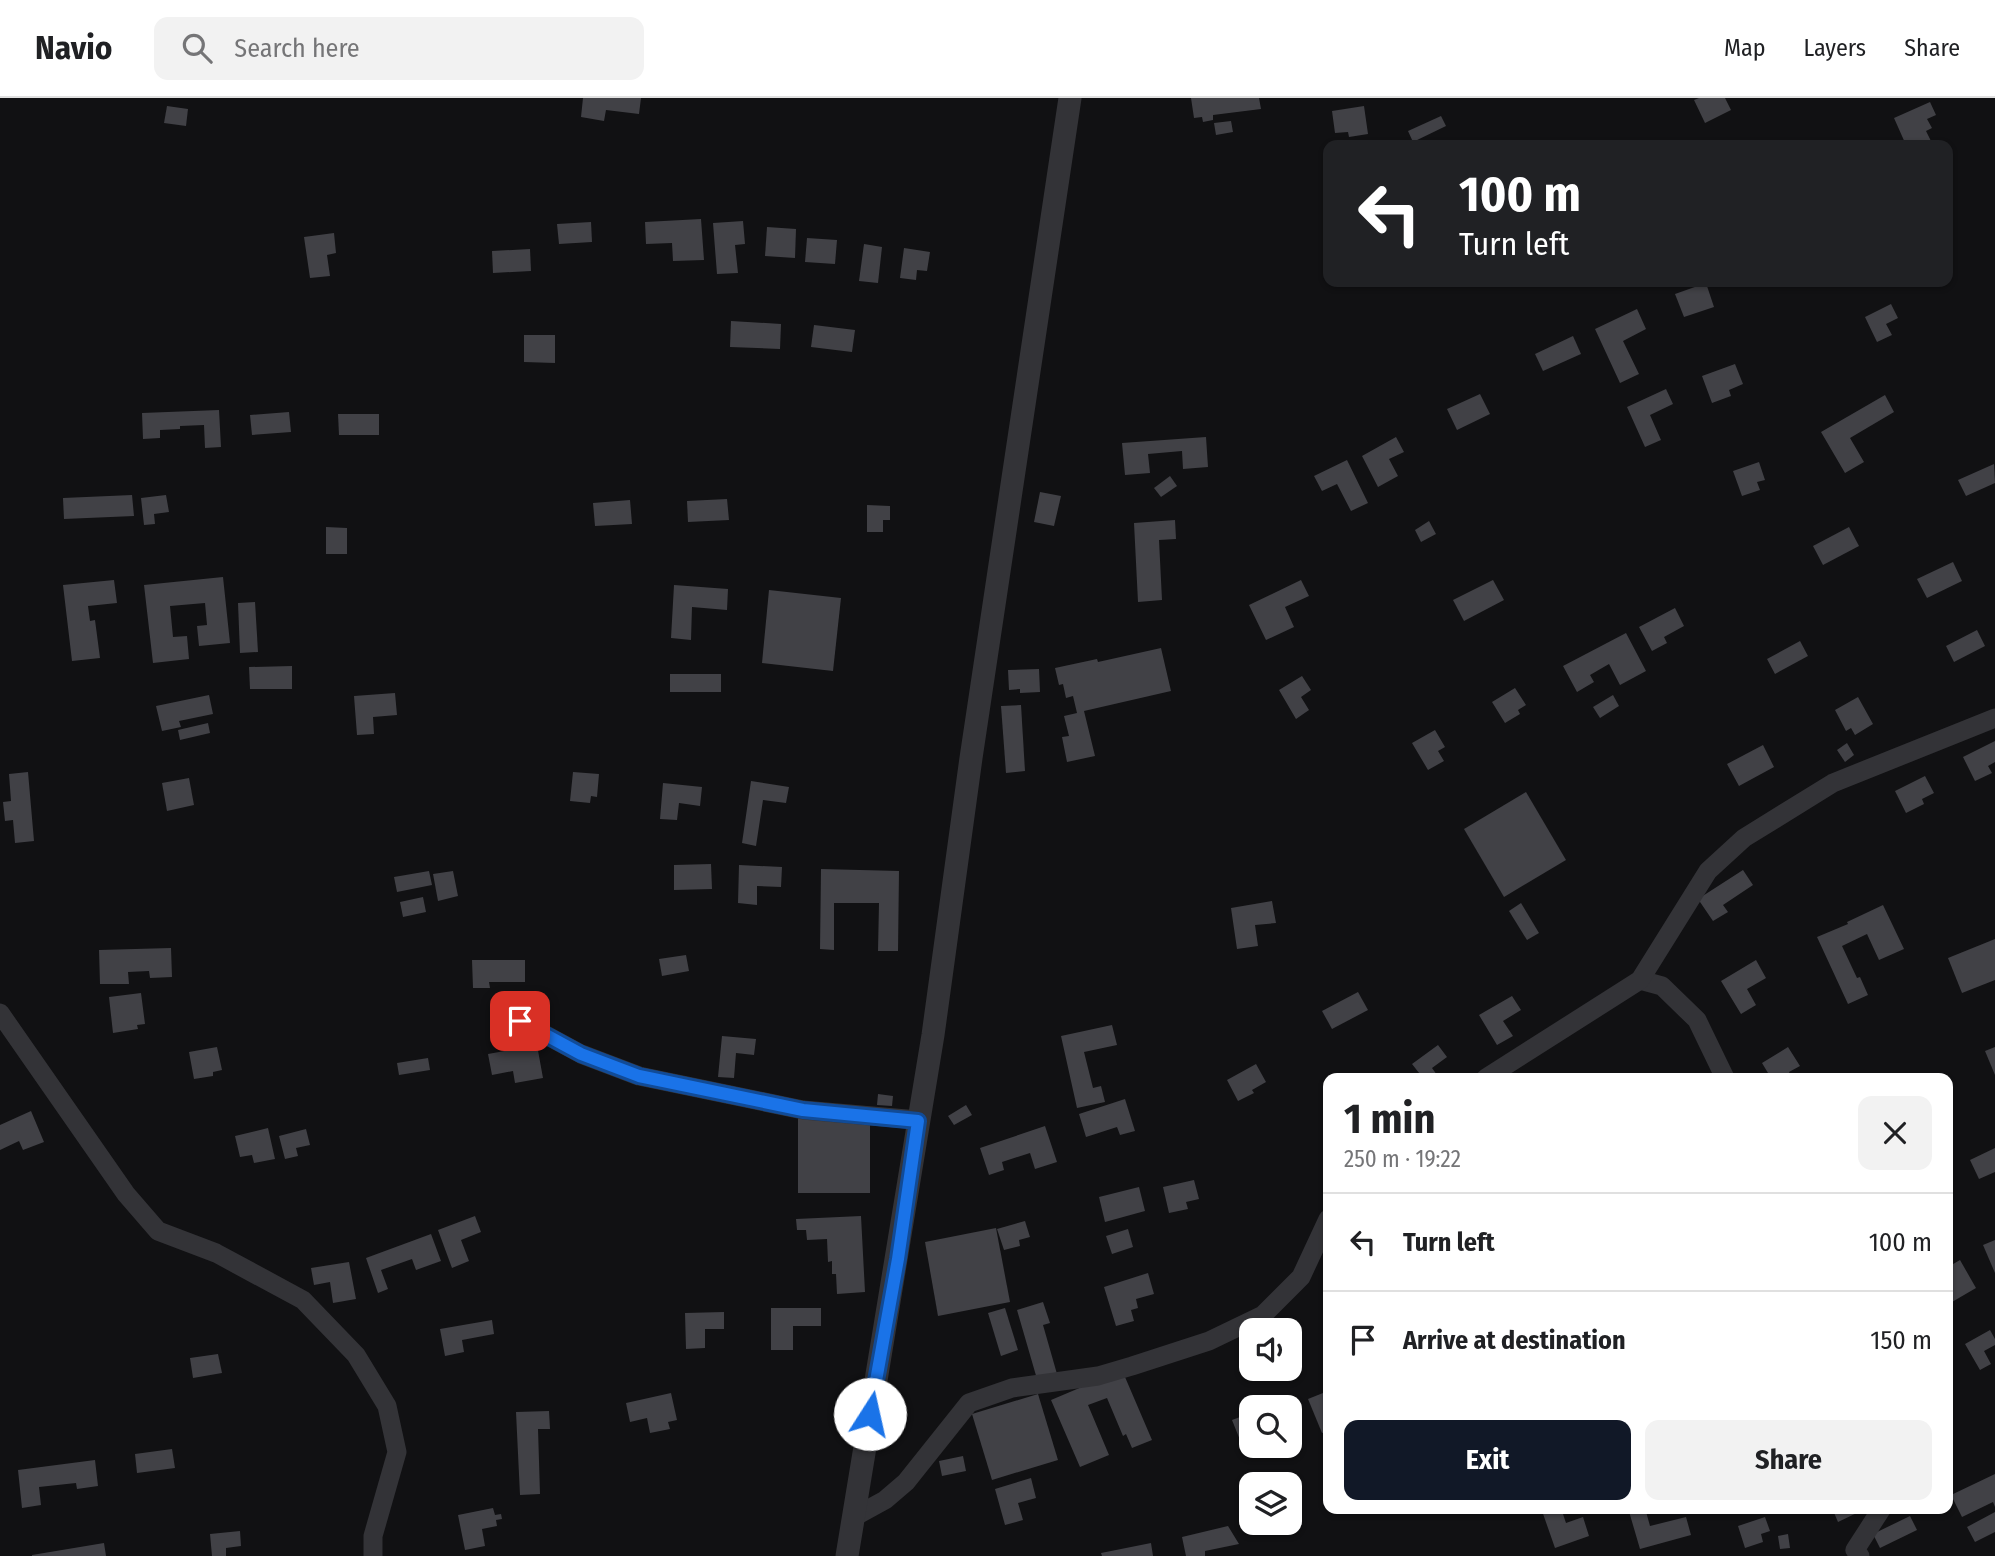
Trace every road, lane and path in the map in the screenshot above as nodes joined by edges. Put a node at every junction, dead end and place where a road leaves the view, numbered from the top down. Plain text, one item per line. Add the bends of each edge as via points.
1 (1070, 98) edge
2 (1995, 718) edge
3 (1640, 980) junction
4 (0, 1013) edge
5 (520, 1021) dead end
6 (1494, 1073) edge
7 (1723, 1073) edge
8 (918, 1121) junction
9 (1323, 1230) edge
10 (1878, 1514) edge
11 (852, 1518) junction
12 (373, 1556) edge
13 (847, 1556) edge
14 (1860, 1556) edge

1 - 8 street
2 - 3 street via 1833,783 1744,838 1709,871
3 - 6 street
3 - 7 street via 1662,986 1697,1020
4 - 12 street via 126,1194 158,1231 216,1253 303,1300 356,1355 387,1406 397,1452 373,1536
5 - 8 street via 581,1054 639,1076 803,1110
8 - 11 street
9 - 11 street via 1301,1277 1263,1315 1209,1341 1132,1366 1098,1376 1012,1388 969,1403 906,1482
10 - 14 street via 1855,1550
11 - 13 street

